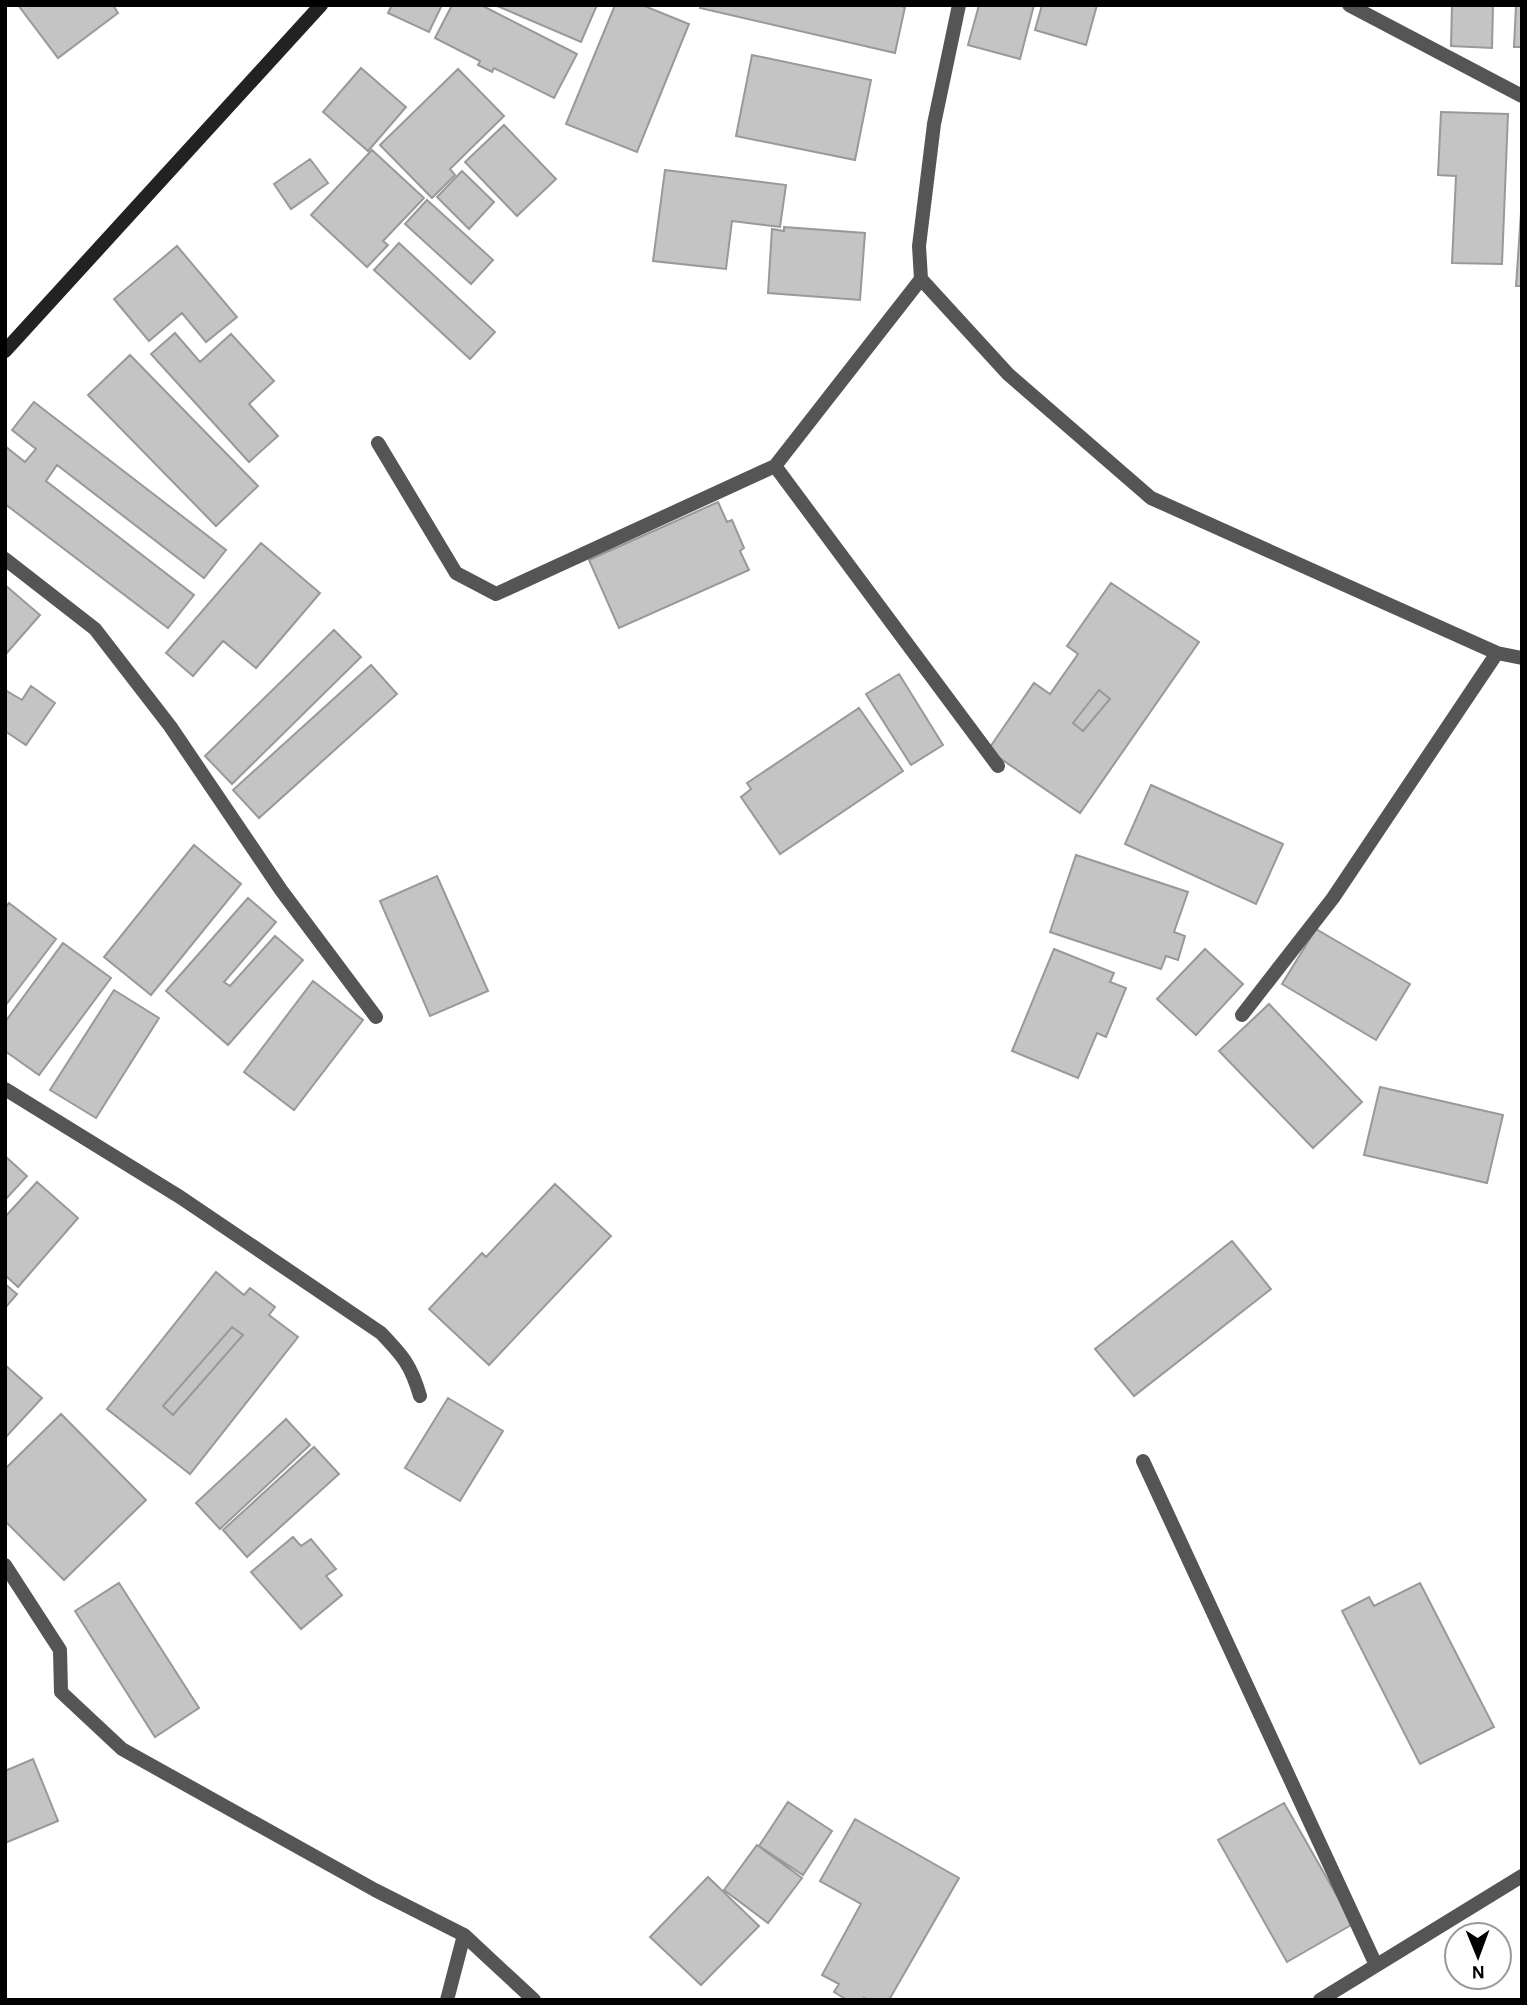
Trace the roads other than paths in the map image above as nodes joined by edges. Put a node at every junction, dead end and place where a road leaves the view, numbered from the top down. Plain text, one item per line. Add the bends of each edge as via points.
1 (321, 5) edge
2 (958, 5) edge
3 (1349, 5) edge
4 (1522, 96) edge
5 (921, 279) junction
6 (5, 351) edge
7 (378, 443) dead end
8 (775, 466) junction
9 (5, 559) edge
10 (1497, 653) junction
11 (1522, 658) edge
12 (998, 766) dead end
13 (1242, 1015) dead end
14 (376, 1017) dead end
15 (5, 1089) edge
16 (420, 1396) dead end
17 (1143, 1461) dead end
18 (5, 1565) edge
19 (1522, 1876) edge
20 (464, 1935) junction
21 (1376, 1965) junction
22 (447, 2000) edge
23 (534, 2000) edge
24 (1320, 2000) edge

1 - 6 street
2 - 5 street via 934,124 919,246
3 - 4 street
5 - 8 street
5 - 10 street via 1008,374 1151,498
7 - 8 street via 456,573 496,594
8 - 12 street
9 - 14 street via 95,629 170,726 281,890
10 - 11 street
10 - 13 street via 1333,898
15 - 16 street via 180,1197 381,1333 404,1356
17 - 21 street
18 - 20 street via 60,1650 61,1692 122,1749
19 - 21 street
20 - 22 street
20 - 23 street
21 - 24 street

